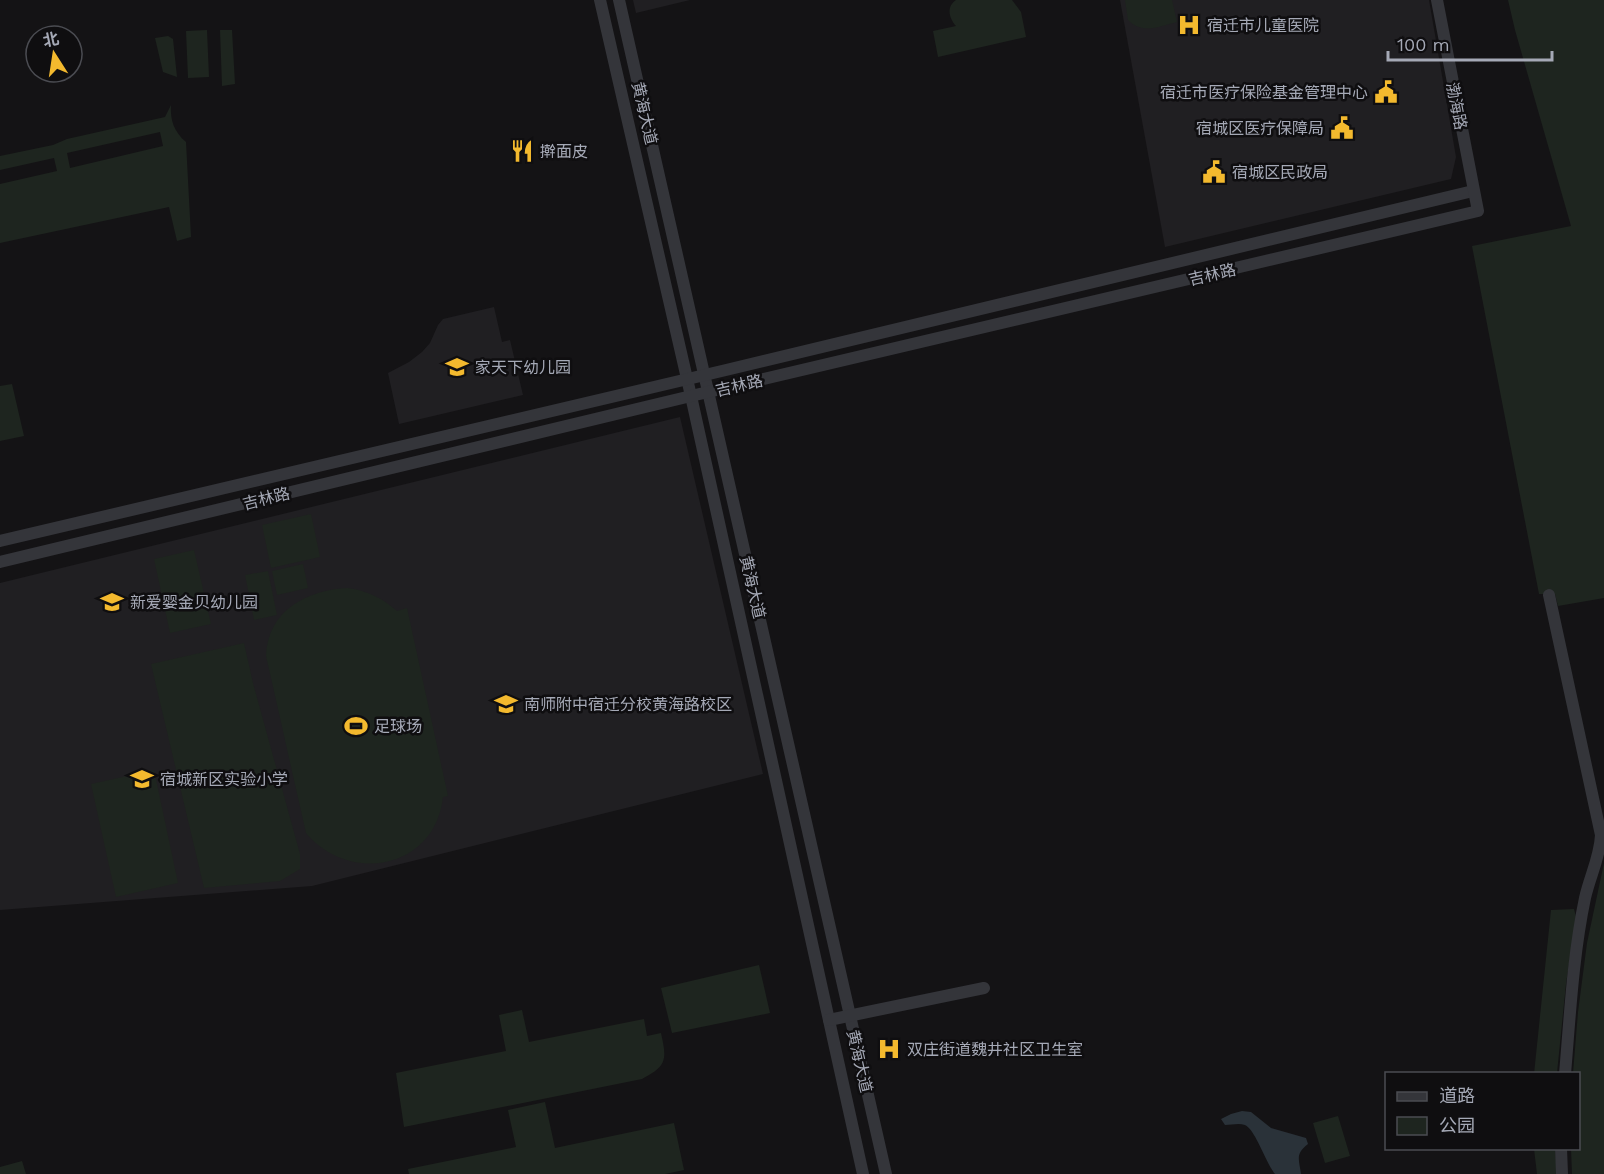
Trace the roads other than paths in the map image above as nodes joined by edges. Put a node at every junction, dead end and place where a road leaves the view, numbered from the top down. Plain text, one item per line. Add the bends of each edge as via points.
1 (600, 0) edge
2 (619, 0) edge
3 (1437, 0) edge
4 (1473, 191) junction
5 (1478, 211) joint
6 (705, 374) junction
7 (687, 378) junction
8 (710, 392) junction
9 (691, 396) junction
10 (0, 541) edge
11 (0, 562) edge
12 (1549, 595) dead end
13 (984, 988) dead end
14 (850, 1016) junction
15 (829, 1020) junction
16 (1565, 1072) edge
17 (1561, 1150) edge
18 (863, 1174) edge
19 (886, 1174) edge
20 (1563, 1174) edge

1 - 7 street, 黄海大道
2 - 6 street, 黄海大道
3 - 4 street, 渤海路
4 - 5 street, 渤海路
4 - 6 street, 吉林路
5 - 8 street, 吉林路
6 - 7 street, 吉林路
6 - 8 street, 黄海大道
7 - 9 street, 黄海大道
7 - 10 street, 吉林路
8 - 9 street, 吉林路
8 - 14 street, 黄海大道
9 - 11 street, 吉林路
9 - 15 street, 黄海大道
12 - 16 street via 1601,835 1585,897
13 - 14 street
14 - 15 street
14 - 19 street, 黄海大道
15 - 18 street, 黄海大道
17 - 20 street

